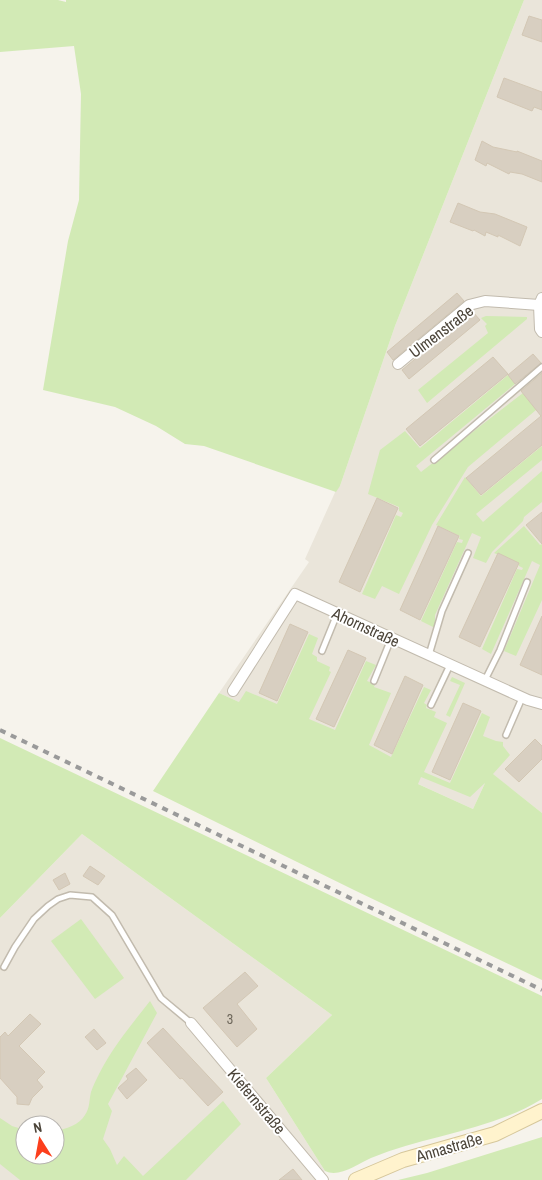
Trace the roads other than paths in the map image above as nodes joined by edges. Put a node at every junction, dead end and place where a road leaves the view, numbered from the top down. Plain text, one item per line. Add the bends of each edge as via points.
1 (541, 302) edge
2 (542, 332) edge
3 (398, 364) dead end
4 (542, 367) edge
5 (434, 460) dead end
6 (468, 553) dead end
7 (527, 582) dead end
8 (337, 614) junction
9 (391, 639) junction
10 (322, 651) dead end
11 (429, 656) junction
12 (450, 665) junction
13 (485, 681) junction
14 (374, 682) dead end
15 (233, 691) dead end
16 (522, 698) junction
17 (542, 704) edge
18 (431, 705) dead end
19 (506, 735) dead end
20 (4, 967) dead end
21 (191, 1023) joint
22 (542, 1111) edge
23 (324, 1180) edge
24 (356, 1180) edge

1 - 2 street
1 - 3 street, Ulmenstraße via 485,301 469,306
4 - 5 lane
6 - 11 lane via 442,611
7 - 13 lane
8 - 9 street, Ahornstraße
8 - 10 lane
8 - 15 street, Ahornstraße via 295,594
9 - 11 street, Ahornstraße
9 - 14 lane
11 - 12 street, Ahornstraße
12 - 13 street, Ahornstraße
12 - 18 lane
13 - 16 street, Ahornstraße
16 - 17 street, Ahornstraße
16 - 19 lane
20 - 21 lane via 34,919 48,906 70,895 92,897 112,915 161,998
21 - 23 street, Kiefernstraße
22 - 24 street, Annastraße via 495,1134 403,1160

